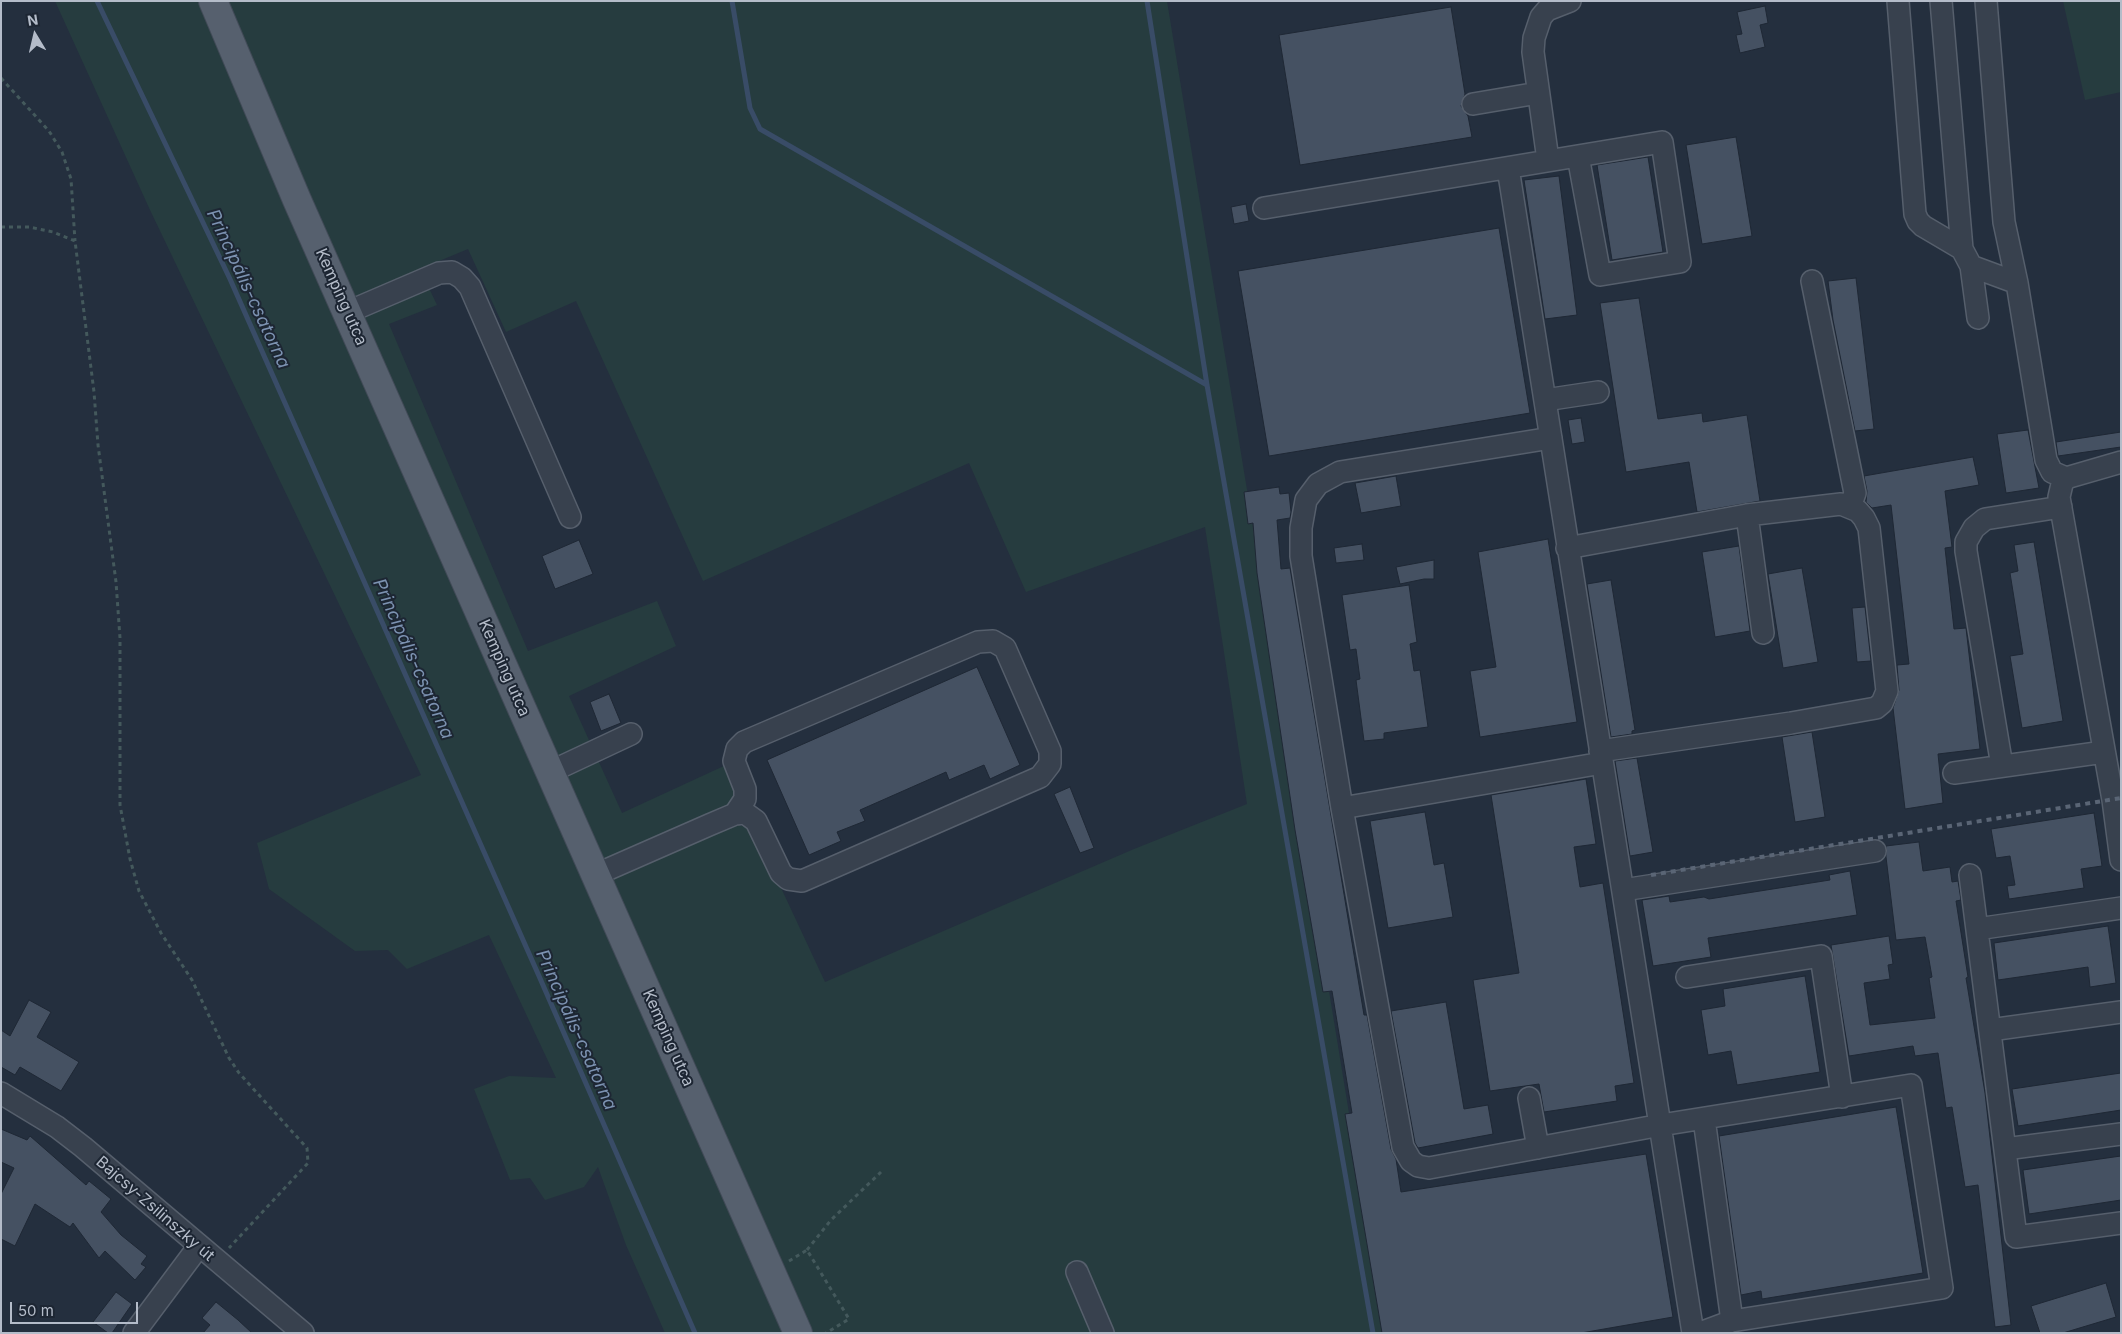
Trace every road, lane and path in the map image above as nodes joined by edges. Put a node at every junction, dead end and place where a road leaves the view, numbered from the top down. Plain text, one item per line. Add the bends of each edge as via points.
1 (213, 1) edge
2 (1570, 1) edge
3 (1898, 1) edge
4 (1941, 1) edge
5 (1986, 1) edge
6 (1, 78) edge
7 (1538, 93) junction
8 (1473, 104) dead end
9 (1578, 156) junction
10 (1548, 160) junction
11 (1508, 168) junction
12 (1264, 208) dead end
13 (1, 226) edge
14 (75, 241) junction
15 (1966, 258) junction
16 (1812, 281) dead end
17 (2017, 284) junction
18 (348, 312) junction
19 (1978, 318) dead end
20 (1598, 392) dead end
21 (1545, 400) junction
22 (1551, 438) junction
23 (2121, 462) edge
24 (2066, 478) junction
25 (1850, 507) junction
26 (2061, 507) junction
27 (1747, 515) junction
28 (570, 517) dead end
29 (1567, 548) junction
30 (1762, 633) dead end
31 (631, 734) dead end
32 (2104, 752) junction
33 (1601, 757) junction
34 (2002, 766) junction
35 (550, 772) junction
36 (1954, 773) dead end
37 (1342, 808) junction
38 (735, 814) junction
39 (1875, 851) dead end
40 (2121, 860) edge
41 (596, 875) junction
42 (1970, 875) dead end
43 (1623, 890) junction
44 (2121, 908) edge
45 (1977, 929) junction
46 (1687, 977) dead end
47 (2121, 1012) edge
48 (1990, 1030) junction
49 (1, 1093) edge
50 (1842, 1097) junction
51 (1529, 1098) dead end
52 (1704, 1119) junction
53 (1661, 1125) junction
54 (2121, 1134) edge
55 (1538, 1148) junction
56 (2005, 1149) junction
57 (881, 1172) dead end
58 (2121, 1223) edge
59 (200, 1246) junction
60 (807, 1250) junction
61 (216, 1261) junction
62 (771, 1272) junction
63 (1077, 1272) dead end
64 (1732, 1321) junction
65 (134, 1333) edge
66 (303, 1333) edge
67 (798, 1333) edge
68 (826, 1333) edge
69 (1103, 1333) edge
70 (1693, 1333) edge
71 (1700, 1333) edge

1 - 18 main road, Kemping utca
2 - 7 street via 1547,10 1535,30 1533,52
3 - 15 street via 1915,214 1923,226
4 - 15 street
5 - 17 street via 2004,222
6 - 14 path via 49,131 62,152 71,179
7 - 8 street
7 - 10 street
9 - 9 street via 1662,142 1680,262 1600,275
9 - 10 street
10 - 11 street
11 - 12 street
11 - 21 street
13 - 14 path via 29,227
14 - 61 path via 116,582 120,638 120,805 130,860 139,890 161,933 192,980 229,1058 307,1148 308,1163
15 - 17 street
15 - 19 street
16 - 25 street via 1855,493
17 - 24 street via 2046,460 2052,472
18 - 28 street via 439,273 452,272 462,278 470,288
18 - 35 main road, Kemping utca
20 - 21 street
21 - 22 street
22 - 29 street
22 - 37 street via 1340,472 1318,484 1306,500 1301,556
23 - 24 street
24 - 26 street via 2060,490
25 - 27 street via 1840,504
25 - 33 street via 1864,518 1869,528 1887,691 1882,703 1876,708
26 - 32 street
26 - 34 street via 1985,519 1974,528 1966,542
27 - 29 street
27 - 30 street
29 - 33 street
31 - 35 street
32 - 34 street
32 - 40 street
33 - 37 street
33 - 43 street
34 - 36 street
35 - 41 main road, Kemping utca
37 - 55 street via 1406,1155 1418,1166 1429,1168
38 - 38 street via 745,813 753,817 781,873 788,879 802,881 1040,777 1050,764 1050,751 1005,648 993,641 978,642 744,742 734,761 745,789 745,800
38 - 41 street
39 - 43 street
41 - 62 main road, Kemping utca
42 - 45 street
43 - 53 street
44 - 45 street
45 - 48 street
46 - 50 street via 1822,956
47 - 48 street
48 - 56 street
49 - 59 street, Bajcsy-Zsilinszky út via 57,1127
50 - 52 street
50 - 64 street via 1911,1085 1942,1288
51 - 55 street
52 - 53 street
52 - 64 street
53 - 55 street
53 - 70 street
54 - 56 street
56 - 58 street via 2016,1237
57 - 60 path via 831,1220
59 - 61 street, Bajcsy-Zsilinszky út
59 - 65 street
60 - 62 path
60 - 68 path via 849,1319
61 - 66 street, Bajcsy-Zsilinszky út
62 - 67 main road, Kemping utca
63 - 69 street
64 - 71 street

